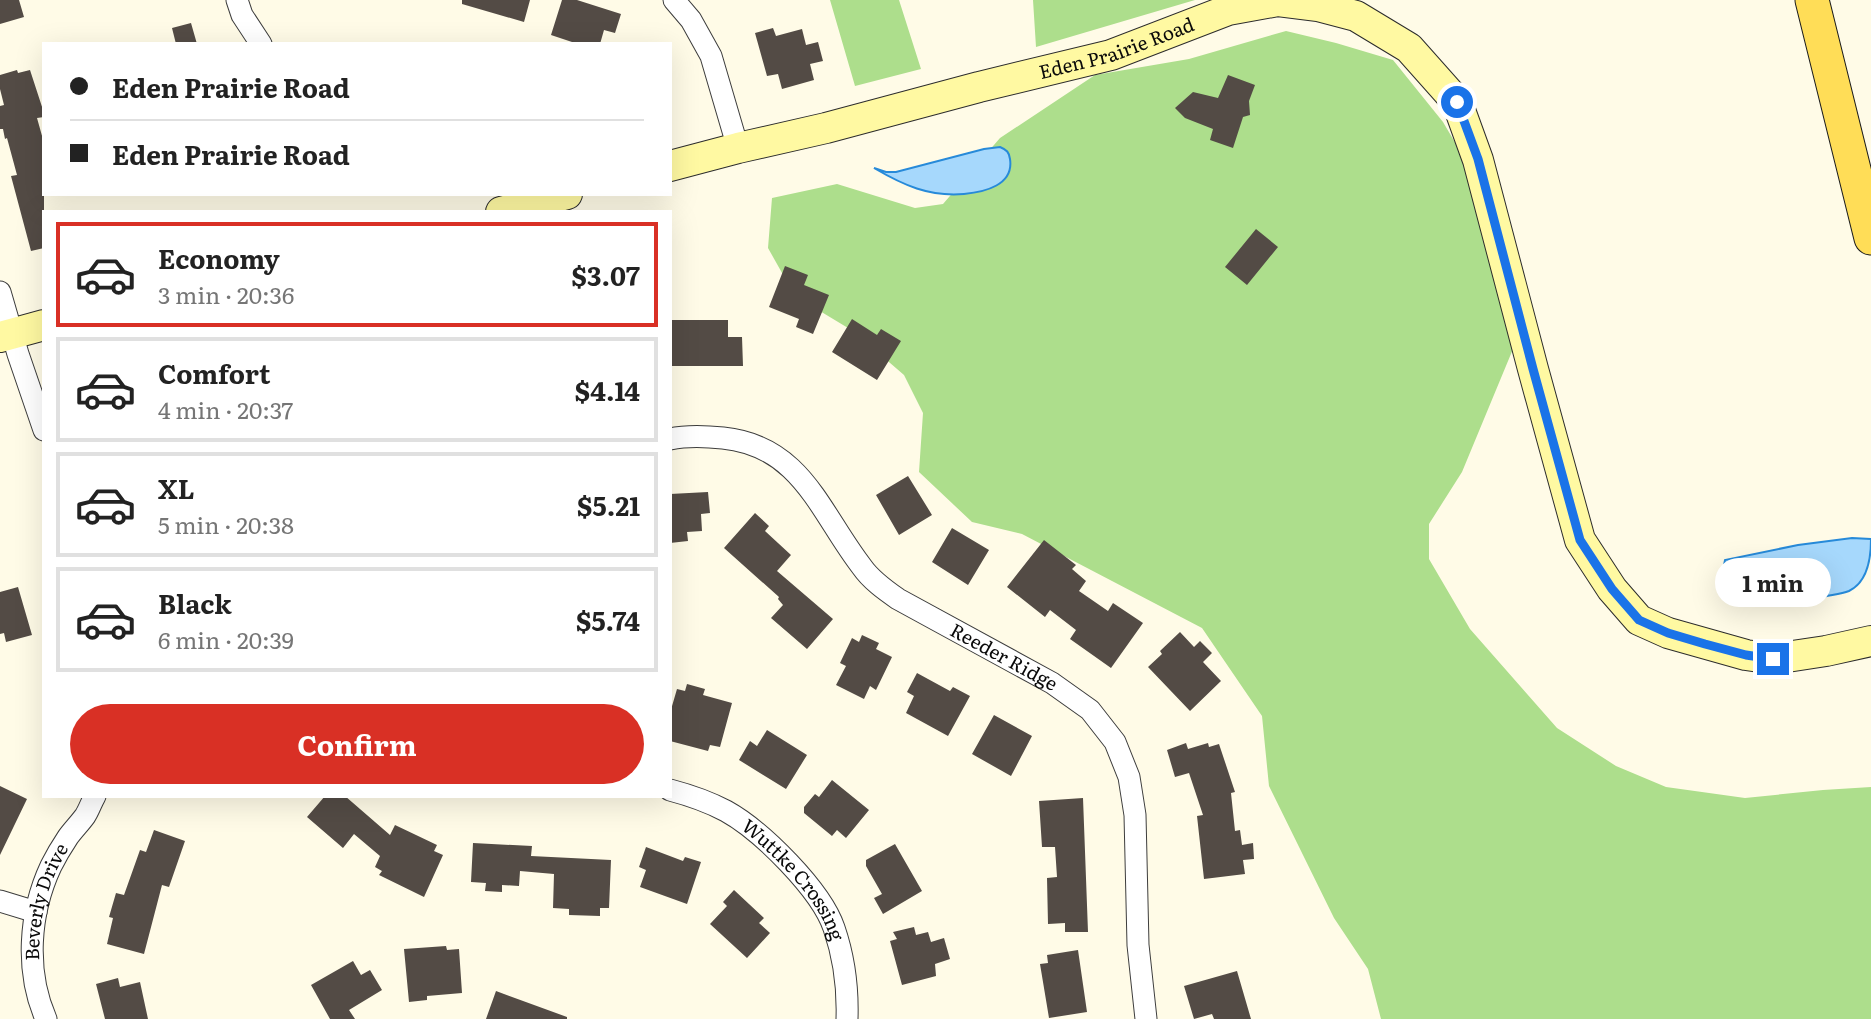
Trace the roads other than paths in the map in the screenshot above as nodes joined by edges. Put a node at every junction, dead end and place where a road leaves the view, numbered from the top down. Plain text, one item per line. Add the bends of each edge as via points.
1 (237, 0) edge
2 (674, 0) edge
3 (1812, 0) edge
4 (260, 42) edge
5 (738, 148) junction
6 (672, 165) edge
7 (560, 196) edge
8 (508, 210) edge
9 (1871, 238) edge
10 (0, 292) edge
11 (42, 326) edge
12 (6, 335) edge
13 (42, 425) edge
14 (672, 439) edge
15 (1871, 641) edge
16 (672, 790) edge
17 (94, 798) edge
18 (0, 901) edge
19 (36, 912) junction
20 (46, 1019) edge
21 (847, 1019) edge
22 (1146, 1019) edge

1 - 4 street
2 - 5 street via 711,56
3 - 9 main road
5 - 6 street, Eden Prairie Road
5 - 15 street, Eden Prairie Road via 1111,55 1228,10 1278,1 1356,16 1409,48 1457,102 1478,159 1580,540 1612,589 1639,620 1746,655 1773,659
7 - 8 street
10 - 12 street
11 - 12 street
12 - 13 street
14 - 22 street, Reeder Ridge via 762,438 793,468 862,569 879,585 1052,683 1090,710 1115,742 1129,777
16 - 21 street, Wuttke Crossing via 726,811 746,825 782,855 819,899 834,927 844,965
17 - 19 street, Beverly Drive via 52,865
18 - 19 street
19 - 20 street, Beverly Drive via 33,972

